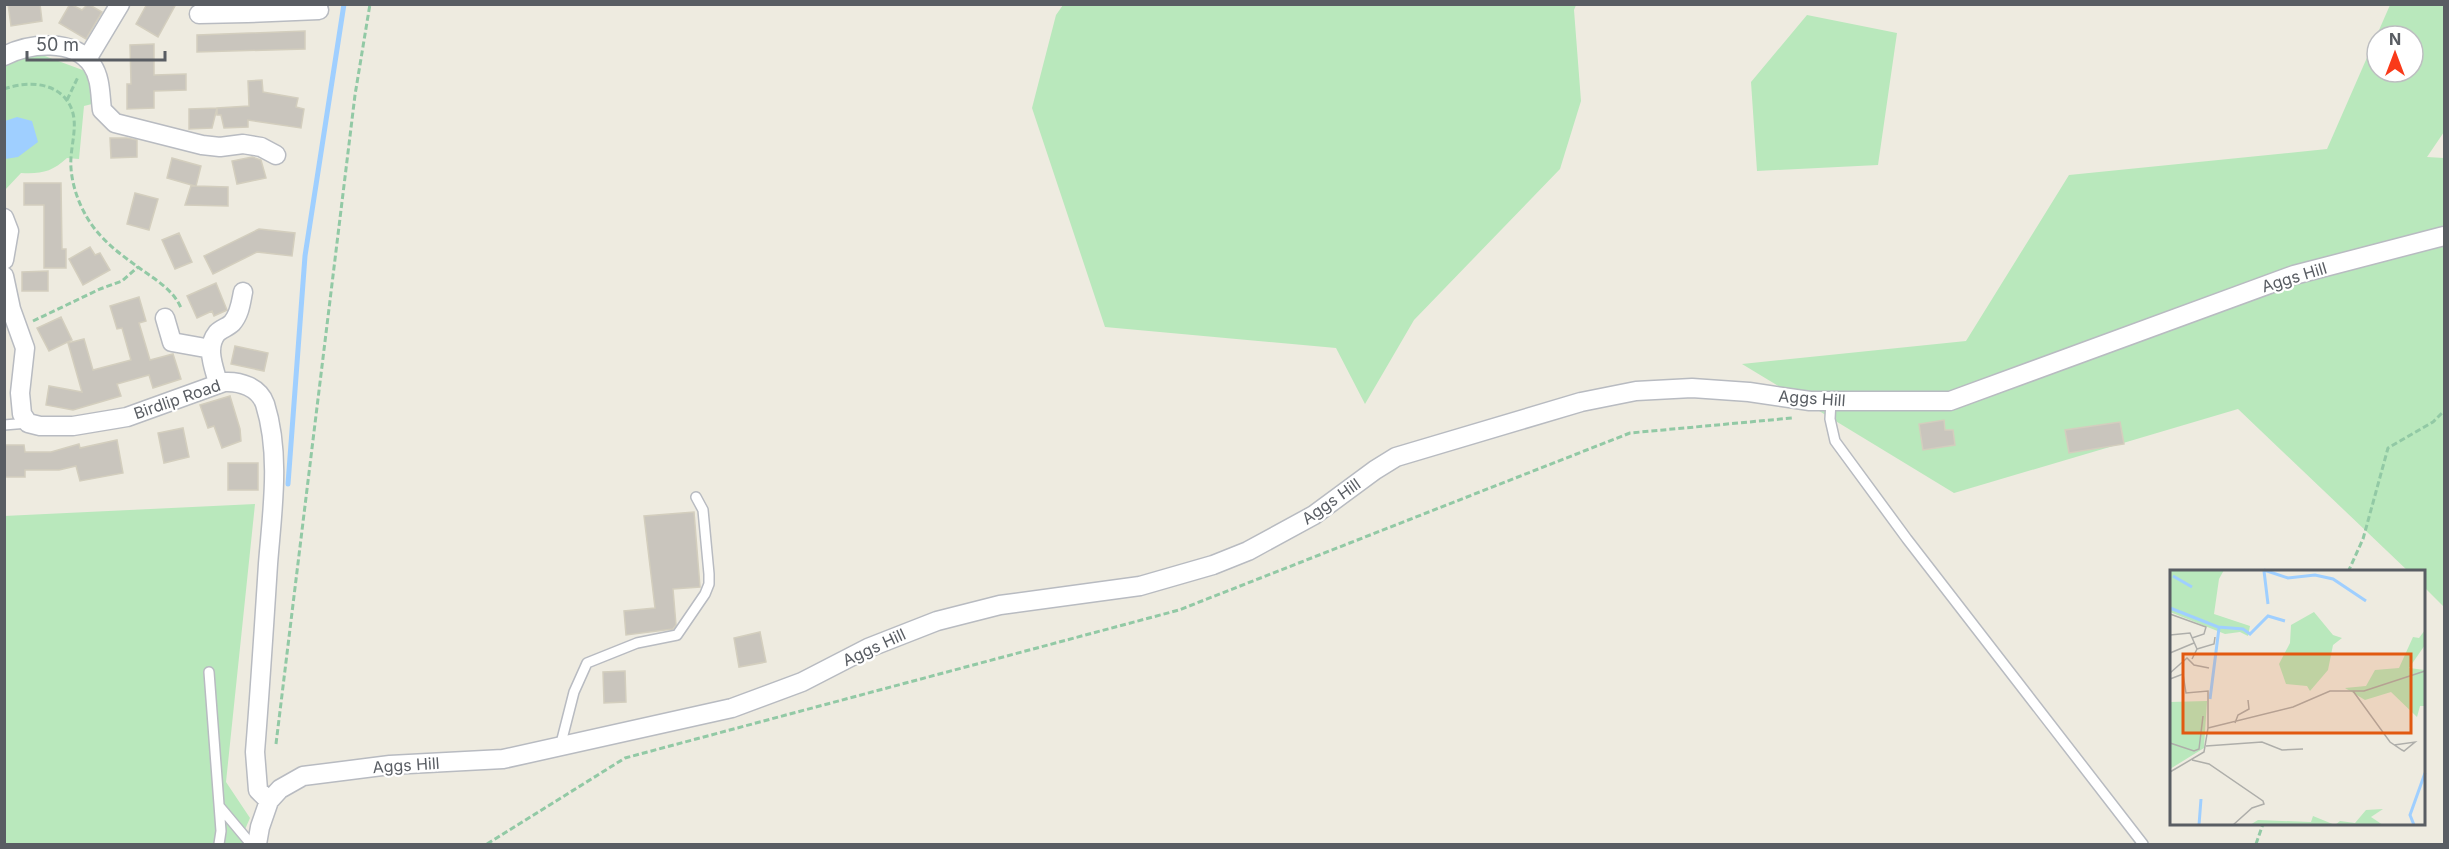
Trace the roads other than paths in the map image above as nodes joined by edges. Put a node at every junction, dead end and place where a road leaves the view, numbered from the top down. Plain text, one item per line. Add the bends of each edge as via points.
1 (120, 4) edge
2 (246, 9) edge
3 (319, 10) dead end
4 (199, 14) dead end
5 (4, 56) edge
6 (87, 59) junction
7 (276, 155) dead end
8 (4, 218) edge
9 (2445, 236) edge
10 (4, 260) edge
11 (4, 276) edge
12 (243, 292) dead end
13 (165, 318) dead end
14 (211, 349) junction
15 (218, 383) junction
16 (1831, 401) junction
17 (28, 423) junction
18 (4, 424) edge
19 (696, 497) dead end
20 (209, 672) dead end
21 (560, 747) junction
22 (263, 795) junction
23 (219, 807) junction
24 (219, 844) edge
25 (251, 844) edge
26 (257, 844) edge
27 (2143, 844) edge

1 - 6 street
2 - 3 street
2 - 4 street
5 - 6 street via 45,45 67,49
6 - 7 street via 99,79 102,111 115,123 202,145 261,147
8 - 10 street via 9,231
9 - 16 street, Aggs Hill via 2294,275 1950,401
11 - 17 street via 25,348 20,393 22,414
12 - 14 street via 237,315 219,331
13 - 14 street via 172,342
14 - 15 street
15 - 17 street, Birdlip Road via 127,417 73,426
15 - 22 street, Birdlip Road via 239,382 260,396 274,455 255,752
16 - 21 street, Aggs Hill via 1692,388 1636,391 1581,402 1396,457 1306,520 1213,565 1131,588 968,612 902,633 802,682 732,708
16 - 27 lane via 1830,419 1836,441
17 - 18 lane
19 - 21 lane via 703,510 709,574 705,594 676,635 637,643 587,663 574,692
20 - 23 lane
21 - 22 street, Aggs Hill via 503,759 390,765 303,776
22 - 26 street
23 - 24 lane
23 - 25 lane

